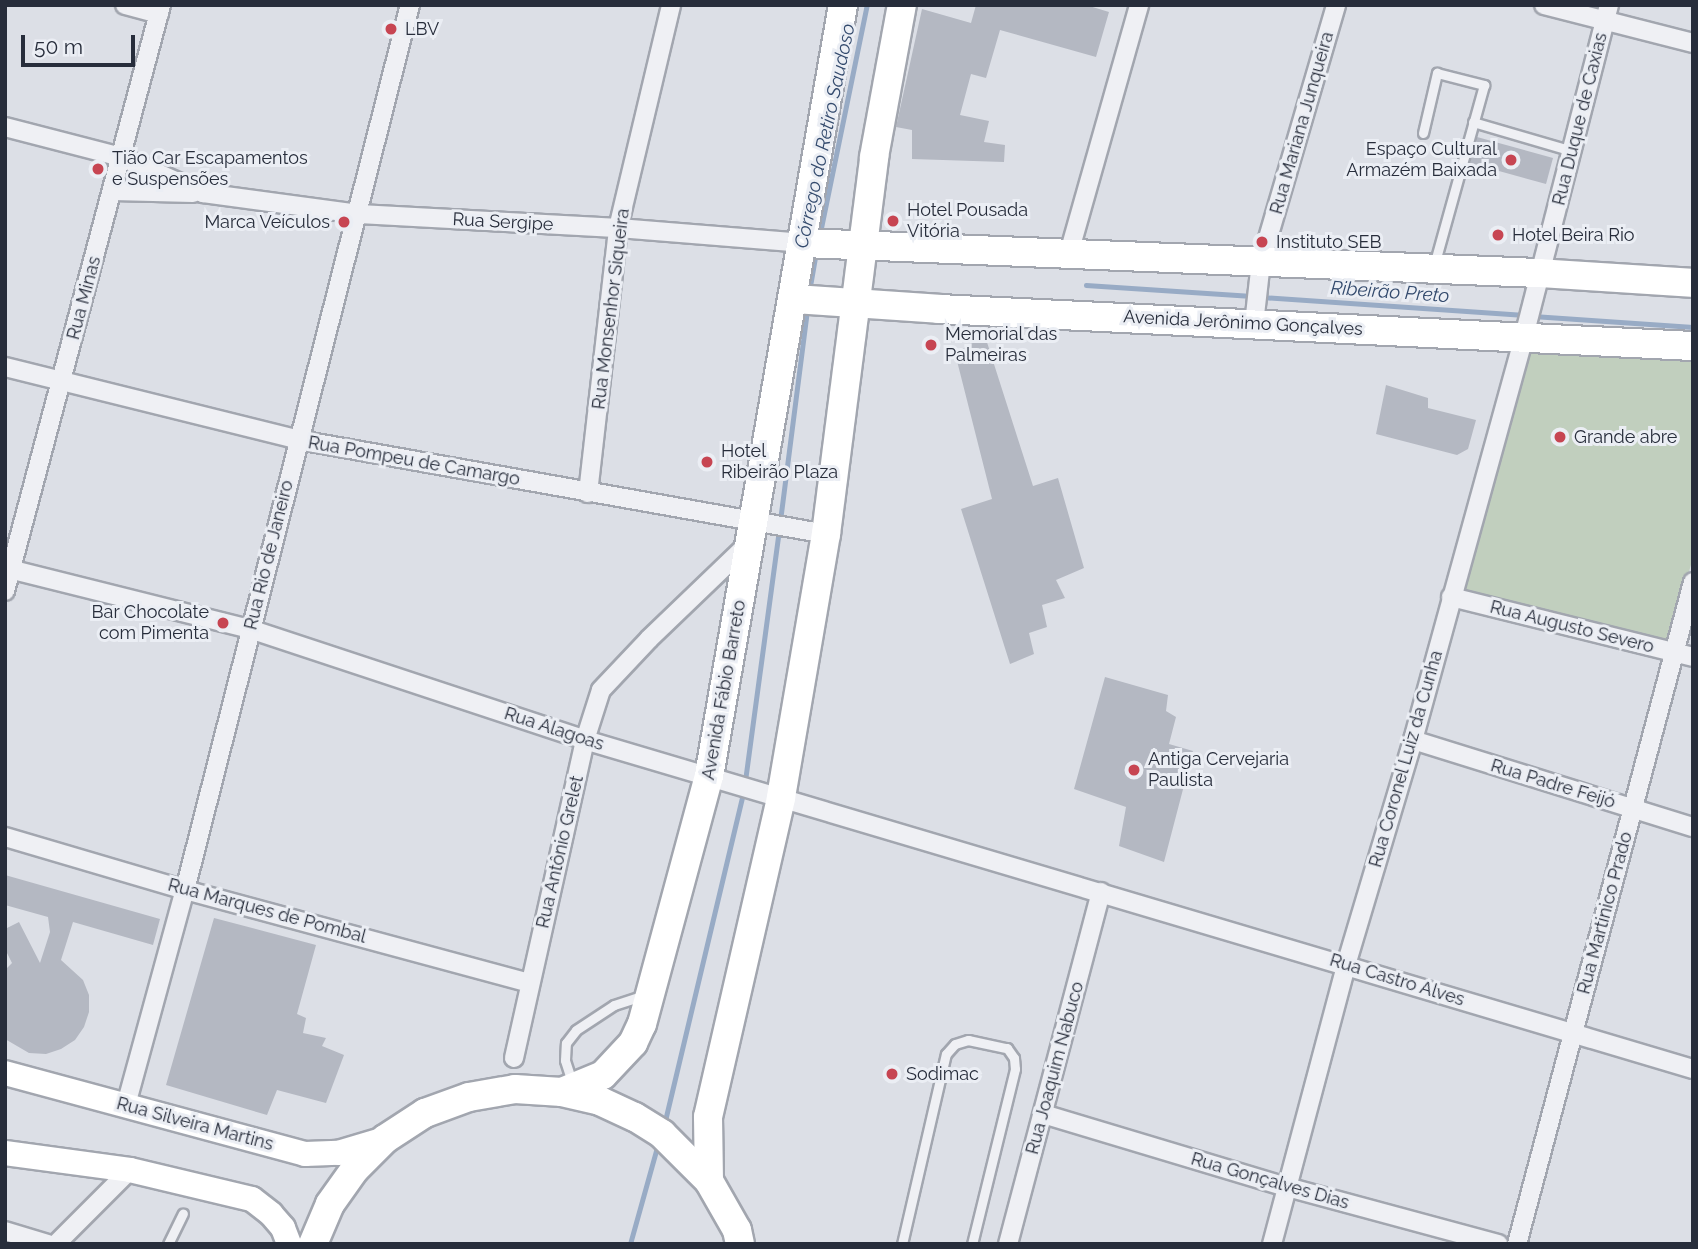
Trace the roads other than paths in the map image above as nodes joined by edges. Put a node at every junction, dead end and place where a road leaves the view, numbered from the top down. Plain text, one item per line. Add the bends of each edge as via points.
1 (125, 5) edge
2 (410, 5) edge
3 (671, 5) edge
4 (843, 5) edge
5 (902, 5) edge
6 (1139, 5) edge
7 (1336, 5) edge
8 (1544, 5) edge
9 (160, 9) edge
10 (1607, 13) edge
11 (1693, 43) edge
12 (1473, 122) junction
13 (5, 127) edge
14 (1423, 132) dead end
15 (1572, 151) junction
16 (121, 157) junction
17 (113, 191) junction
18 (203, 193) junction
19 (359, 214) junction
20 (618, 228) junction
21 (809, 243) junction
22 (857, 246) junction
23 (1069, 253) junction
24 (1259, 269) junction
25 (1433, 270) junction
26 (1538, 280) junction
27 (1693, 283) edge
28 (800, 300) junction
29 (849, 304) junction
30 (1255, 318) junction
31 (1526, 329) junction
32 (1693, 346) edge
33 (5, 367) edge
34 (61, 382) junction
35 (299, 440) junction
36 (588, 493) junction
37 (757, 529) junction
38 (822, 533) junction
39 (8, 569) edge
40 (1693, 582) edge
41 (5, 591) edge
42 (1451, 597) junction
43 (250, 629) junction
44 (1672, 652) junction
45 (1693, 657) edge
46 (585, 740) junction
47 (1413, 740) junction
48 (712, 777) junction
49 (773, 795) junction
50 (1633, 809) junction
51 (1693, 827) edge
52 (5, 836) edge
53 (185, 890) junction
54 (1101, 892) junction
55 (1346, 965) junction
56 (530, 983) junction
57 (650, 993) junction
58 (1573, 1033) junction
59 (514, 1058) dead end
60 (1693, 1069) edge
61 (5, 1073) edge
62 (568, 1089) junction
63 (126, 1105) junction
64 (1043, 1114) junction
65 (385, 1139) junction
66 (5, 1153) edge
67 (130, 1170) junction
68 (709, 1181) junction
69 (1287, 1187) junction
70 (183, 1213) dead end
71 (5, 1231) edge
72 (48, 1244) edge
73 (56, 1244) edge
74 (168, 1244) edge
75 (289, 1244) edge
76 (313, 1244) edge
77 (740, 1244) edge
78 (902, 1244) edge
79 (972, 1244) edge
80 (1008, 1244) edge
81 (1272, 1244) edge
82 (1498, 1244) edge
83 (1517, 1244) edge

1 - 9 street
2 - 19 street, Rua Rio de Janeiro
3 - 20 street, Rua Monsenhor Siqueira
4 - 21 main road, Avenida Fábio Barreto
5 - 22 main road
6 - 23 street
7 - 24 street, Rua Mariana Junqueira
8 - 10 street
9 - 16 street, Rua Minas
10 - 11 street
10 - 15 street, Rua Duque de Caxias
12 - 14 lane via 1484,85 1437,73
12 - 15 lane
12 - 25 lane
13 - 16 street, Rua Sergipe
15 - 26 street, Rua Duque de Caxias
16 - 17 street, Rua Minas
16 - 18 street, Rua Sergipe
17 - 18 street, Rua Sergipe
17 - 34 street, Rua Minas
18 - 19 street, Rua Sergipe
19 - 20 street, Rua Sergipe
19 - 35 street, Rua Rio de Janeiro
20 - 21 street, Rua Sergipe
20 - 36 street, Rua Monsenhor Siqueira
21 - 22 main road
21 - 28 main road, Avenida Fábio Barreto
22 - 23 main road
22 - 29 main road
23 - 24 main road
24 - 25 main road
24 - 30 street, Rua Mariana Junqueira
25 - 26 main road
26 - 27 main road
26 - 31 street, Rua Coronel Luiz da Cunha
28 - 29 main road, Avenida Jerônimo Gonçalves
28 - 37 main road, Avenida Fábio Barreto
29 - 30 main road, Avenida Jerônimo Gonçalves
29 - 38 main road
30 - 31 main road, Avenida Jerônimo Gonçalves
31 - 32 main road, Avenida Jerônimo Gonçalves
31 - 42 street, Rua Coronel Luiz da Cunha
33 - 34 street, Rua Pompeu de Camargo
34 - 35 street, Rua Pompeu de Camargo
34 - 39 street, Rua Minas
35 - 36 street, Rua Pompeu de Camargo
35 - 43 street, Rua Rio de Janeiro
36 - 37 street, Rua Pompeu de Camargo
37 - 38 street, Rua Pompeu de Camargo
37 - 46 street, Rua Antônio Grelet via 601,690
37 - 48 main road, Avenida Fábio Barreto
38 - 49 main road
39 - 41 street, Rua Minas
39 - 43 street, Rua Alagoas
40 - 44 street, Rua Martinico Prado
42 - 44 street, Rua Augusto Severo
42 - 47 street, Rua Coronel Luiz da Cunha
43 - 46 street, Rua Alagoas
43 - 53 street, Rua Rio de Janeiro
44 - 45 street, Rua Augusto Severo
44 - 50 street, Rua Martinico Prado
46 - 48 street, Rua Alagoas
46 - 56 street, Rua Antônio Grelet
47 - 50 street, Rua Padre Feijó
47 - 55 street, Rua Coronel Luiz da Cunha
48 - 49 street, Rua Alagoas
48 - 57 main road, Avenida Fábio Barreto
49 - 54 street, Rua Alagoas
49 - 68 main road via 708,1116
50 - 51 street, Rua Padre Feijó
50 - 58 street, Rua Martinico Prado
52 - 53 street, Rua Marques de Pombal
53 - 56 street, Rua Marques de Pombal
53 - 63 street, Rua Rio de Janeiro
54 - 55 street, Rua Castro Alves
54 - 64 street, Rua Joaquim Nabuco
55 - 58 street, Rua Castro Alves
55 - 69 street, Rua Coronel Luiz da Cunha
56 - 59 street, Rua Antônio Grelet
57 - 62 main road, Avenida Fábio Barreto via 642,1024 623,1057 603,1075
57 - 62 lane via 614,1005 576,1030 566,1043
58 - 60 street, Rua Castro Alves
58 - 83 street, Rua Martinico Prado
61 - 63 main road, Rua Silveira Martins
62 - 65 main road via 515,1089 469,1097 425,1113
62 - 68 main road via 635,1117 687,1155
63 - 65 main road, Rua Silveira Martins via 305,1154 338,1153
64 - 69 street, Rua Gonçalves Dias
64 - 80 street, Rua Joaquim Nabuco
65 - 76 main road via 355,1169 330,1204
66 - 67 main road
67 - 73 street
67 - 75 main road via 252,1199 283,1228
68 - 77 main road
69 - 81 street, Rua Coronel Luiz da Cunha
69 - 82 street, Rua Gonçalves Dias
70 - 74 lane
71 - 72 street
78 - 79 lane via 946,1055 955,1044 968,1040 1007,1048 1015,1069

